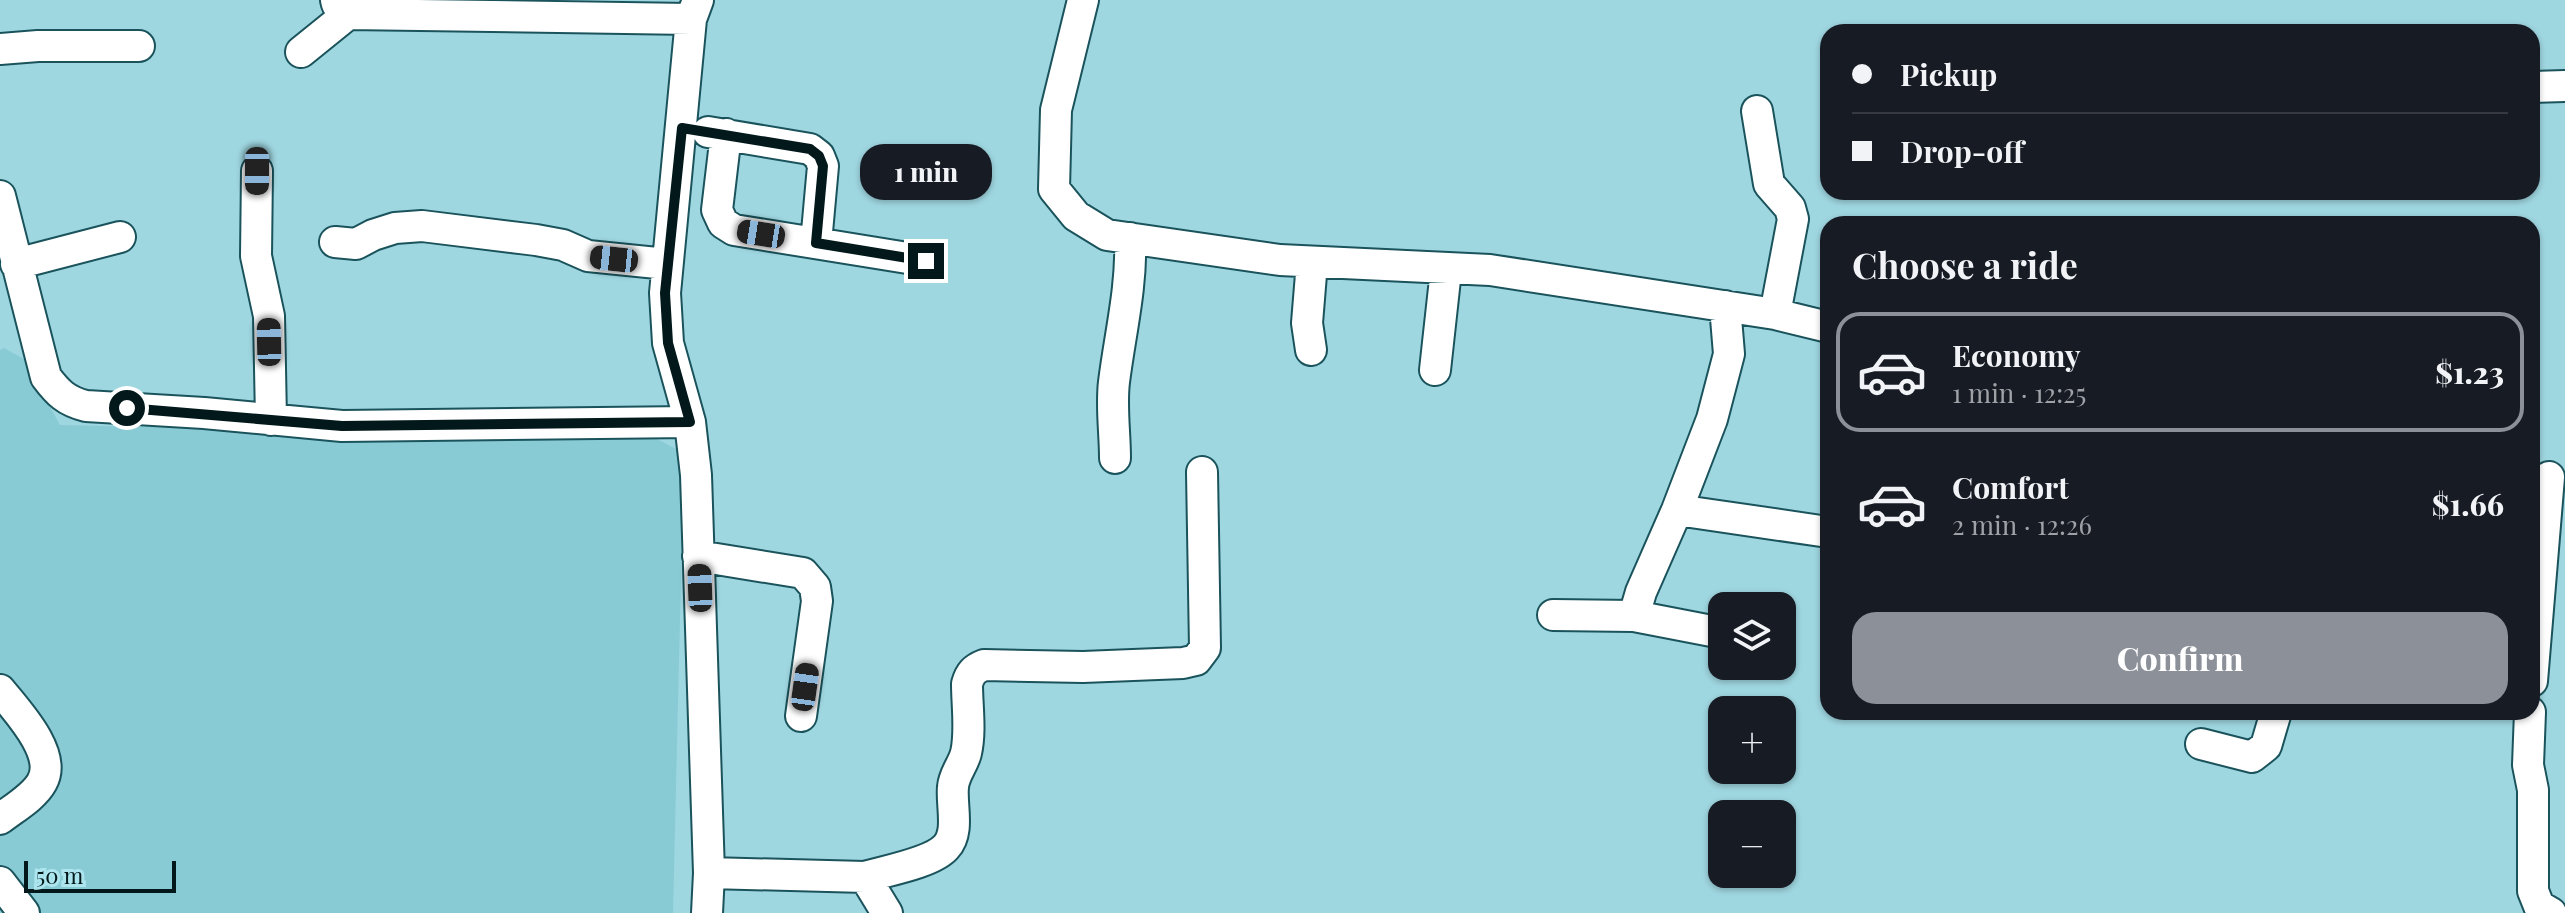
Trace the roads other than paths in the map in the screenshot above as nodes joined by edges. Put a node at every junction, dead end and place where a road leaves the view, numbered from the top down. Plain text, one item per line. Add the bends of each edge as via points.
1 (1083, 0) edge
2 (342, 7) edge
3 (694, 10) edge
4 (139, 46) dead end
5 (0, 49) edge
6 (301, 52) dead end
7 (2565, 86) edge
8 (2540, 87) edge
9 (1757, 111) dead end
10 (682, 128) junction
11 (726, 134) junction
12 (257, 171) dead end
13 (0, 196) edge
14 (120, 237) dead end
15 (1130, 238) junction
16 (335, 242) dead end
17 (816, 243) junction
18 (926, 261) dead end
19 (1312, 262) junction
20 (16, 264) junction
21 (667, 264) junction
22 (1446, 270) junction
23 (1725, 306) junction
24 (1775, 314) junction
25 (1820, 325) edge
26 (1311, 350) dead end
27 (1435, 370) dead end
28 (271, 420) junction
29 (690, 422) junction
30 (1115, 458) dead end
31 (1202, 472) dead end
32 (2549, 476) edge
33 (1677, 510) junction
34 (1820, 531) edge
35 (698, 556) junction
36 (2540, 585) edge
37 (1553, 615) dead end
38 (1634, 616) junction
39 (1708, 630) edge
40 (2, 695) edge
41 (801, 716) dead end
42 (2274, 720) edge
43 (2530, 720) edge
44 (2201, 744) dead end
45 (0, 819) edge
46 (709, 873) junction
47 (865, 877) junction
48 (0, 882) edge
49 (24, 913) edge
50 (707, 913) edge
51 (887, 913) edge
52 (2551, 913) edge

1 - 15 street via 1056,110 1054,189 1076,216 1107,235
2 - 3 street
2 - 6 street
3 - 10 street
4 - 5 street
7 - 8 street
9 - 24 street via 1769,184 1793,219
10 - 11 street
10 - 21 street
11 - 17 street via 810,149 819,156 823,166
11 - 17 street via 717,210 723,223 734,230
12 - 28 street via 256,256 269,316
13 - 20 street
14 - 20 street
15 - 19 street
15 - 30 street via 1128,296 1113,386
16 - 21 street via 356,244 395,228 422,226 536,240 588,256
17 - 18 street
19 - 22 street
19 - 26 street via 1307,323
20 - 28 street via 46,377 58,394 86,406
21 - 29 street via 668,343
22 - 23 street via 1490,270
22 - 27 street
23 - 24 street
23 - 33 street via 1729,354 1712,419
24 - 25 street
28 - 29 street via 342,426
29 - 35 street
31 - 47 street via 1205,648 1196,660 975,669 967,684 967,746 954,779 950,841 932,857
32 - 36 street
33 - 34 street
33 - 38 street
35 - 41 street via 803,573 815,587
35 - 46 street
37 - 38 street
38 - 39 street
40 - 45 street via 47,759 43,782
42 - 44 street via 2266,746 2252,757
43 - 52 street via 2533,891 2539,906
46 - 47 street
46 - 50 street
47 - 51 street
48 - 49 street

